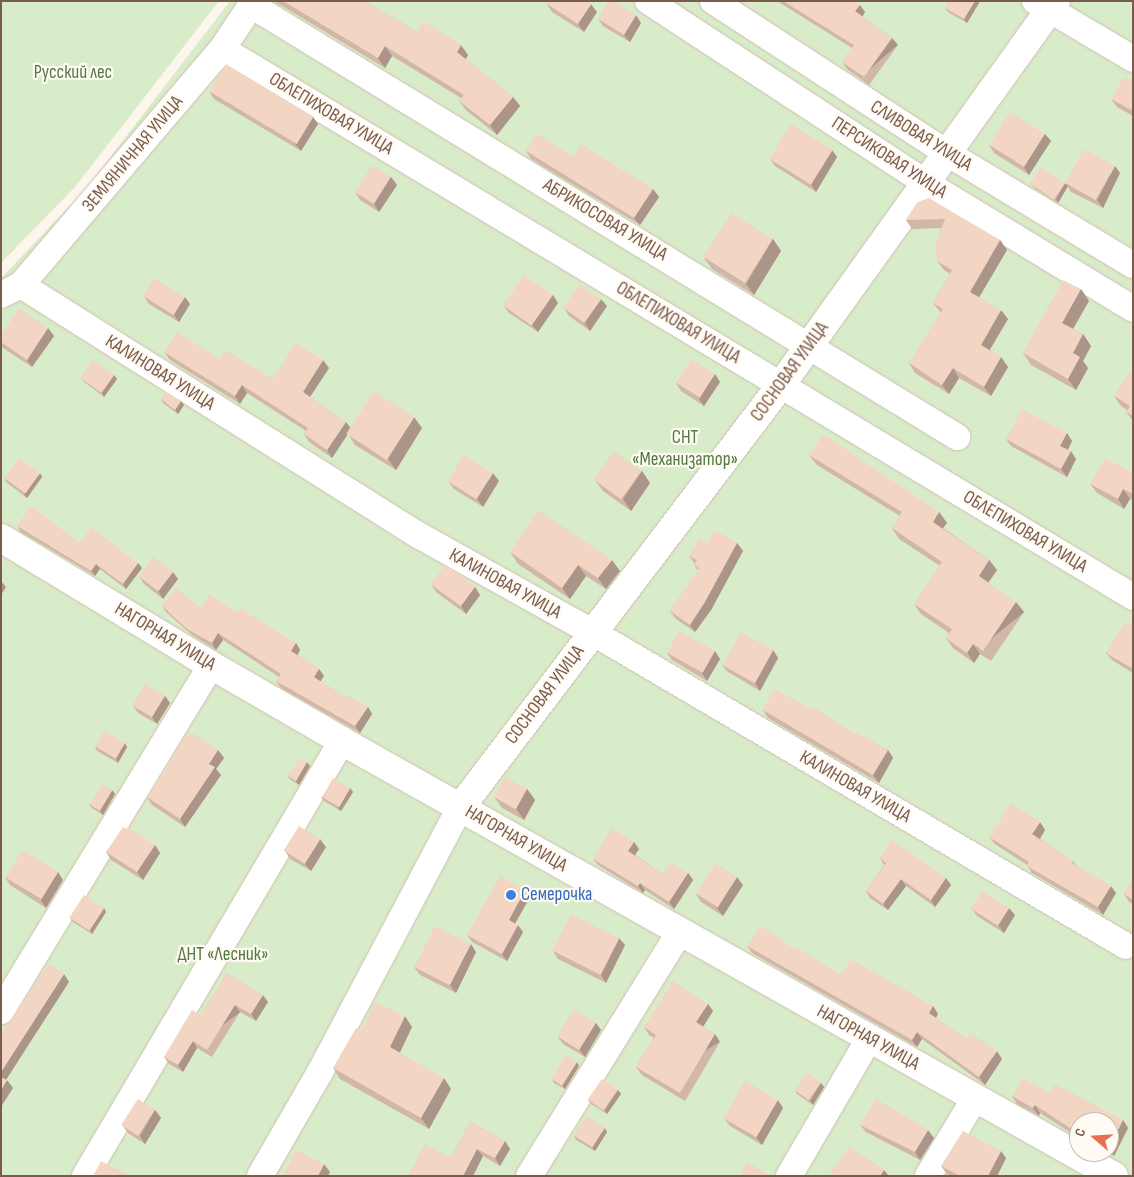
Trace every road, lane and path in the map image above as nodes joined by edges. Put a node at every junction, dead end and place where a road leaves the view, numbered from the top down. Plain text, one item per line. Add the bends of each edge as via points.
1 (648, 1) edge
2 (713, 1) edge
3 (253, 3) edge
4 (1047, 4) edge
5 (222, 49) junction
6 (1133, 59) edge
7 (947, 153) junction
8 (926, 183) junction
9 (1133, 265) edge
10 (11, 290) edge
11 (1133, 309) edge
12 (809, 346) junction
13 (781, 385) junction
14 (957, 436) dead end
15 (1, 538) edge
16 (1133, 597) edge
17 (592, 632) junction
18 (211, 665) junction
19 (342, 741) junction
20 (460, 808) junction
21 (679, 933) junction
22 (1126, 946) dead end
23 (1, 1011) edge
24 (869, 1039) junction
25 (975, 1098) junction
26 (85, 1176) edge
27 (260, 1176) edge
28 (530, 1176) edge
29 (789, 1176) edge
30 (928, 1176) edge
31 (1114, 1176) edge

1 - 8 street, ПЕРСИКОВАЯ УЛИЦА
2 - 7 street, СЛИВОВАЯ УЛИЦА
3 - 5 street, ЗЕМЛЯНИЧНАЯ УЛИЦА
3 - 12 street, АБРИКОСОВАЯ УЛИЦА
4 - 6 street
4 - 7 street, СОСНОВАЯ УЛИЦА
5 - 10 street, ЗЕМЛЯНИЧНАЯ УЛИЦА
5 - 13 street, ОБЛЕПИХОВАЯ УЛИЦА
7 - 8 street, СОСНОВАЯ УЛИЦА
7 - 9 street, СЛИВОВАЯ УЛИЦА
8 - 11 street, ПЕРСИКОВАЯ УЛИЦА
8 - 12 street, СОСНОВАЯ УЛИЦА
10 - 17 street, КАЛИНОВАЯ УЛИЦА via 420,536
12 - 13 street, СОСНОВАЯ УЛИЦА
12 - 14 street, АБРИКОСОВАЯ УЛИЦА
13 - 16 street, ОБЛЕПИХОВАЯ УЛИЦА
13 - 17 street, СОСНОВАЯ УЛИЦА
15 - 18 street, НАГОРНАЯ УЛИЦА
17 - 20 street, СОСНОВАЯ УЛИЦА
17 - 22 street, КАЛИНОВАЯ УЛИЦА
18 - 19 street, НАГОРНАЯ УЛИЦА
18 - 23 street
19 - 20 street, НАГОРНАЯ УЛИЦА
19 - 26 street
20 - 21 street, НАГОРНАЯ УЛИЦА
20 - 27 street via 320,1072
21 - 24 street, НАГОРНАЯ УЛИЦА
21 - 28 street
24 - 25 street, НАГОРНАЯ УЛИЦА
24 - 29 street
25 - 30 street
25 - 31 street, НАГОРНАЯ УЛИЦА

